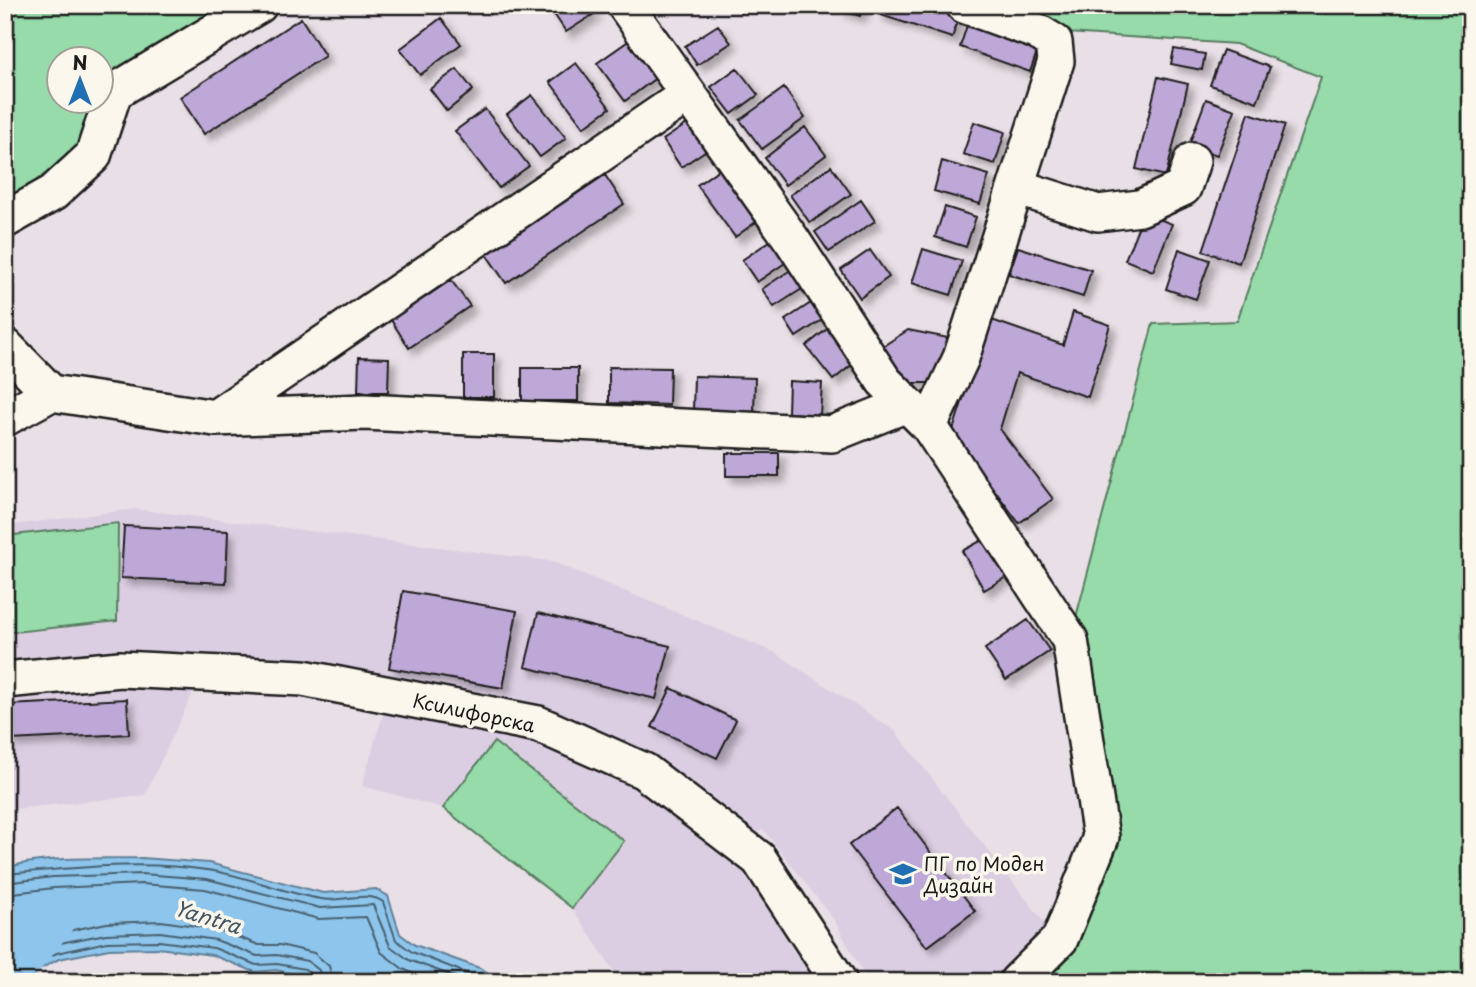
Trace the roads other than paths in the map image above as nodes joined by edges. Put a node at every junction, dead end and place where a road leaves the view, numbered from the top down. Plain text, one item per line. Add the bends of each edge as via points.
1 (259, 5) edge
2 (625, 5) edge
3 (964, 5) edge
4 (687, 95) junction
5 (1192, 161) dead end
6 (1016, 187) junction
7 (5, 220) edge
8 (5, 346) edge
9 (51, 393) junction
10 (918, 415) junction
11 (5, 418) edge
12 (215, 418) junction
13 (5, 680) edge
14 (839, 982) edge
15 (1017, 982) edge

1 - 7 street via 114,92 93,156 53,193
2 - 4 street
3 - 6 street via 1036,31 1054,43 1056,61
4 - 10 street via 792,240 884,381
4 - 12 street
5 - 6 street via 1183,188 1140,208 1098,212
6 - 10 street via 961,358
8 - 9 street
9 - 11 street
9 - 12 street
10 - 12 street via 832,434 364,412
10 - 15 street via 1070,640 1101,836 1060,939
13 - 14 street, Ксилифорска via 120,669 303,678 538,724 644,771 759,859

